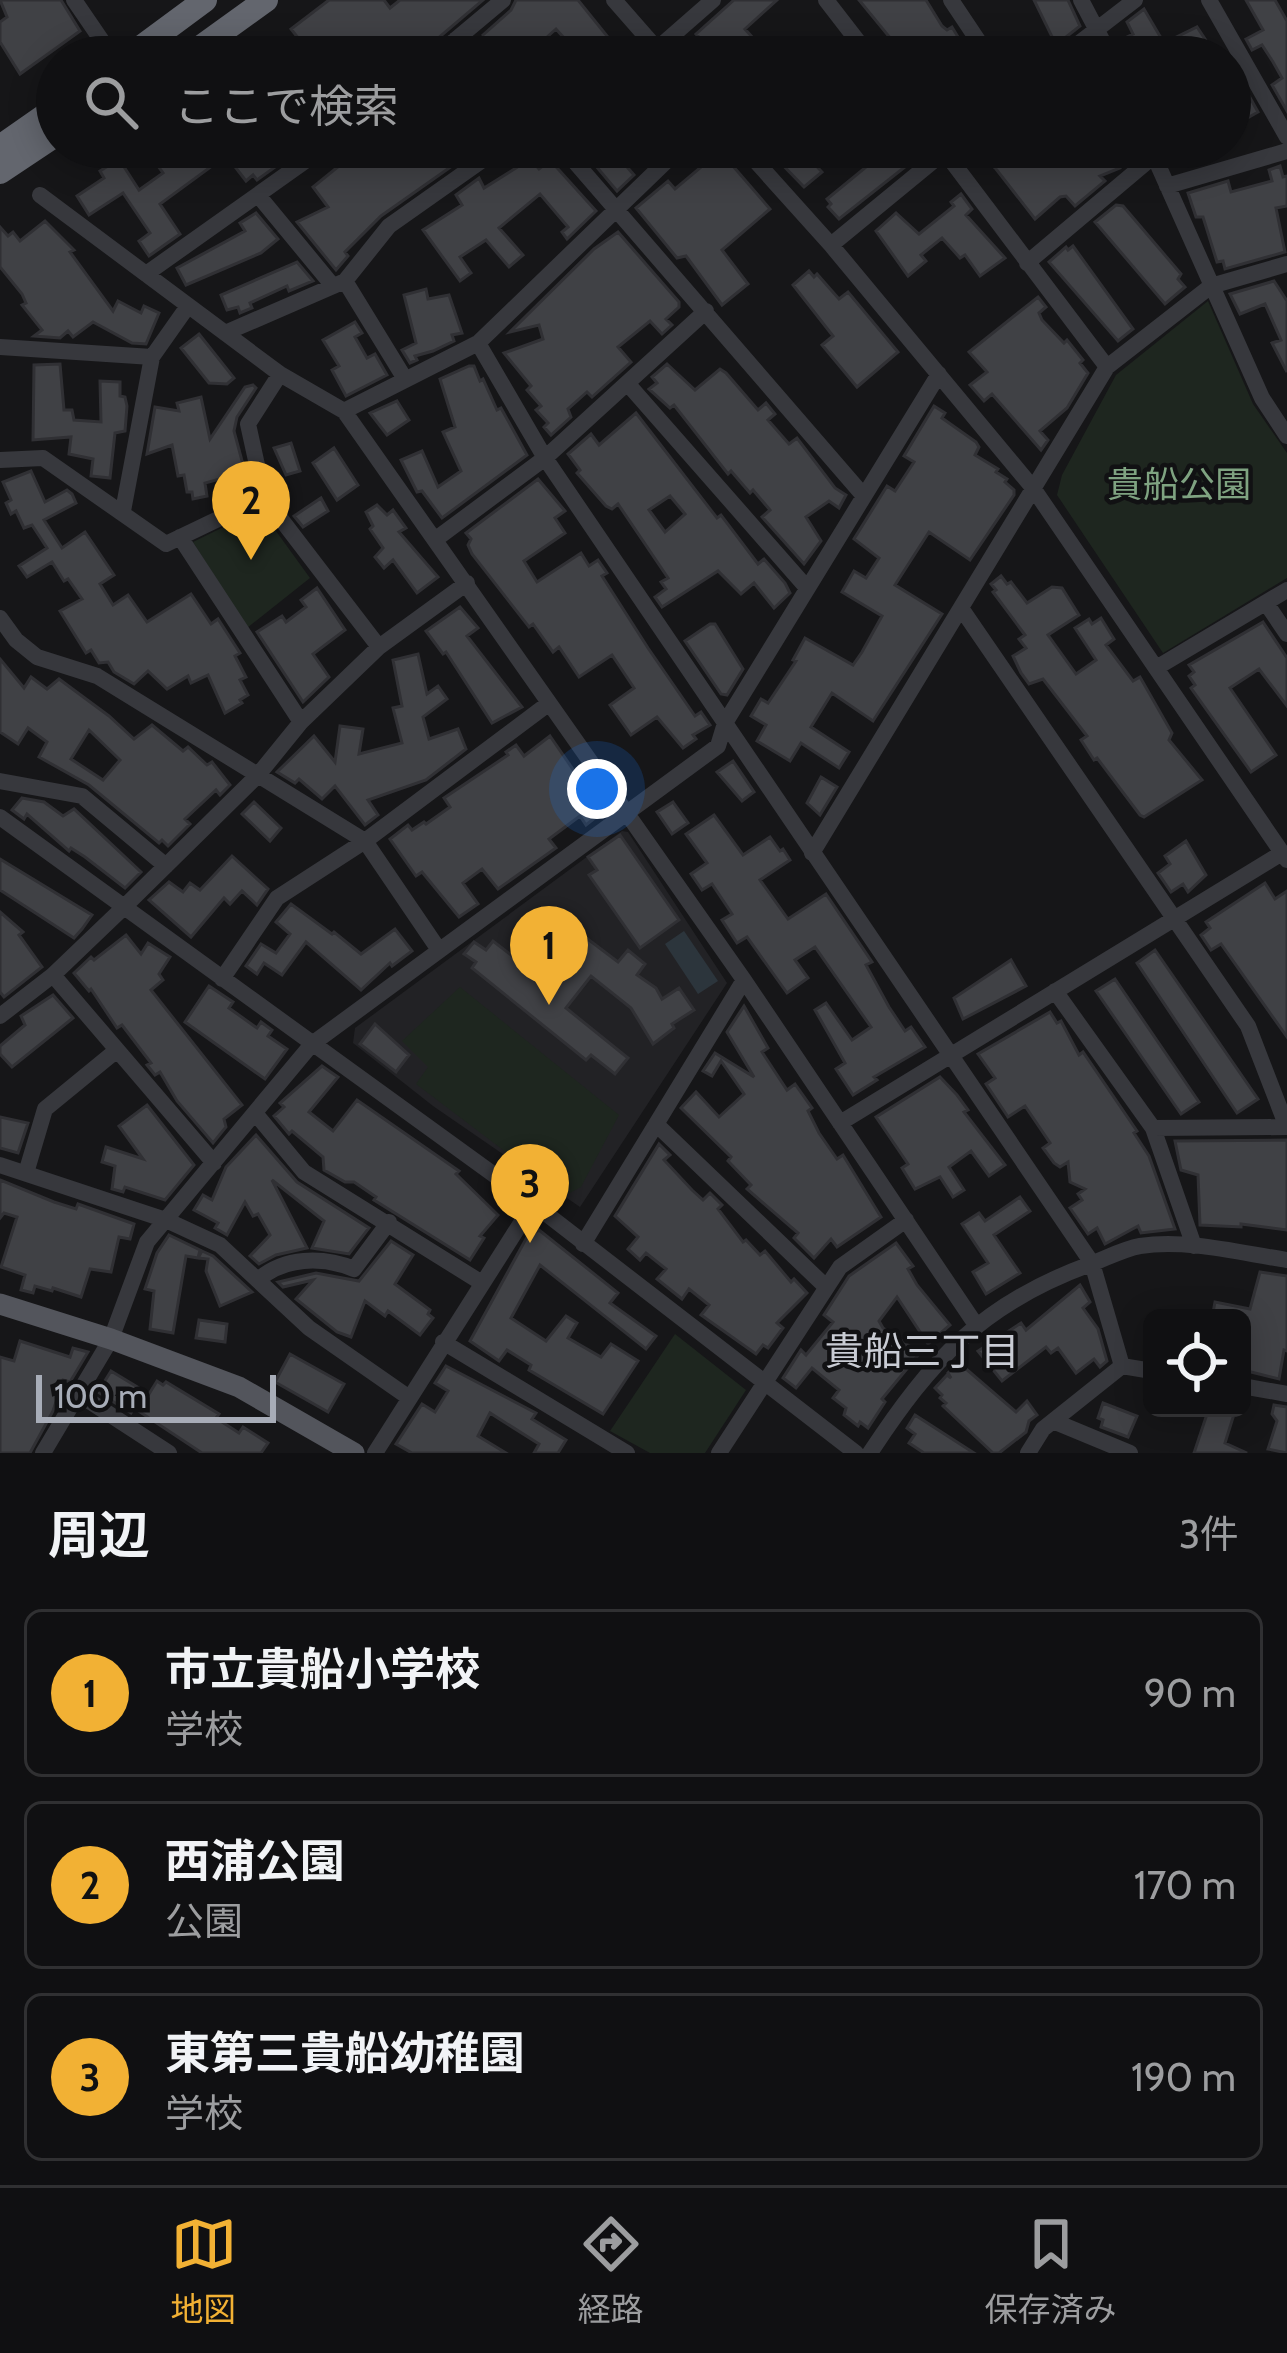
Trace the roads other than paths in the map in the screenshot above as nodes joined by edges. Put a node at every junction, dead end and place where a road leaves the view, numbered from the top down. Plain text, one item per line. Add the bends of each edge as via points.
1 (74, 0) edge
2 (239, 0) edge
3 (266, 0) edge
4 (503, 0) edge
5 (614, 0) edge
6 (712, 0) edge
7 (826, 0) edge
8 (951, 0) edge
9 (1081, 0) edge
10 (1135, 0) edge
11 (1209, 0) edge
12 (196, 3) edge
13 (1097, 26) junction
14 (99, 36) edge
15 (145, 36) edge
16 (154, 36) edge
17 (192, 36) edge
18 (216, 36) edge
19 (460, 36) edge
20 (645, 36) edge
21 (677, 36) edge
22 (854, 36) edge
23 (974, 36) edge
24 (1085, 36) edge
25 (1102, 36) edge
26 (1229, 36) edge
27 (1251, 74) edge
28 (36, 109) edge
29 (36, 122) edge
30 (0, 134) edge
31 (1287, 137) edge
32 (0, 147) edge
33 (36, 148) edge
34 (1287, 151) edge
35 (36, 160) edge
36 (1251, 162) edge
37 (296, 168) edge
38 (471, 168) edge
39 (581, 168) edge
40 (658, 168) edge
41 (762, 168) edge
42 (921, 168) edge
43 (959, 168) edge
44 (1134, 168) edge
45 (1159, 168) edge
46 (1229, 168) edge
47 (0, 172) edge
48 (0, 185) edge
49 (1167, 186) junction
50 (40, 195) dead end
51 (258, 195) junction
52 (616, 207) junction
53 (831, 245) junction
54 (1027, 263) junction
55 (1287, 264) edge
56 (146, 274) junction
57 (339, 283) junction
58 (1210, 286) junction
59 (188, 306) junction
60 (706, 311) junction
61 (225, 333) junction
62 (478, 343) junction
63 (0, 346) edge
64 (152, 357) junction
65 (1107, 367) junction
66 (280, 374) junction
67 (939, 374) junction
68 (405, 379) junction
69 (627, 383) junction
70 (344, 411) junction
71 (1287, 436) edge
72 (545, 458) junction
73 (0, 460) edge
74 (1033, 488) junction
75 (863, 495) junction
76 (264, 497) junction
77 (123, 511) junction
78 (180, 537) junction
79 (436, 539) junction
80 (467, 583) junction
81 (807, 588) junction
82 (1287, 590) edge
83 (1266, 603) junction
84 (961, 608) junction
85 (0, 620) edge
86 (1287, 634) edge
87 (379, 647) junction
88 (1156, 668) junction
89 (548, 704) junction
90 (301, 722) junction
91 (724, 723) junction
92 (258, 776) junction
93 (0, 781) edge
94 (626, 811) junction
95 (0, 817) edge
96 (365, 841) junction
97 (812, 853) junction
98 (1285, 857) edge
99 (166, 866) junction
100 (123, 908) junction
101 (1174, 920) junction
102 (439, 950) junction
103 (53, 975) junction
104 (221, 979) junction
105 (744, 980) junction
106 (1055, 992) junction
107 (0, 1016) edge
108 (312, 1044) junction
109 (117, 1050) junction
110 (947, 1056) junction
111 (254, 1113) junction
112 (840, 1123) junction
113 (656, 1124) junction
114 (1287, 1127) edge
115 (1153, 1128) junction
116 (214, 1163) junction
117 (0, 1165) edge
118 (26, 1173) junction
119 (533, 1204) junction
120 (166, 1220) junction
121 (906, 1220) junction
122 (389, 1222) junction
123 (583, 1244) junction
124 (1195, 1246) junction
125 (1287, 1260) edge
126 (1092, 1264) junction
127 (258, 1280) junction
128 (482, 1283) junction
129 (825, 1286) junction
130 (0, 1304) edge
131 (976, 1325) junction
132 (111, 1339) junction
133 (443, 1342) junction
134 (1122, 1366) junction
135 (1143, 1370) edge
136 (766, 1384) junction
137 (1251, 1388) edge
138 (1287, 1394) edge
139 (80, 1395) junction
140 (408, 1397) junction
141 (1053, 1421) junction
142 (43, 1453) edge
143 (169, 1453) edge
144 (354, 1453) edge
145 (375, 1453) edge
146 (626, 1453) edge
147 (719, 1453) edge
148 (856, 1453) edge
149 (870, 1453) edge
150 (1028, 1453) edge
151 (1130, 1453) edge

1 - 14 street
2 - 17 highway
3 - 18 highway
4 - 19 street
5 - 20 street
6 - 21 street
7 - 22 street
8 - 23 street
9 - 13 street
10 - 13 street
11 - 26 street
12 - 15 highway
12 - 16 highway
13 - 24 street
13 - 25 street
27 - 31 street
28 - 30 highway
29 - 32 highway
33 - 47 highway
34 - 36 street
35 - 48 highway
37 - 51 street
38 - 57 street via 389,226
39 - 52 street
40 - 52 street
41 - 53 street
42 - 53 street
43 - 54 street
44 - 54 street
45 - 49 street
46 - 49 street
49 - 58 street
50 - 56 street
51 - 56 street
51 - 57 street
52 - 60 street
52 - 62 street
53 - 67 street
54 - 65 street
55 - 58 street
56 - 59 street
57 - 61 street
57 - 68 street
58 - 65 street
58 - 71 street
59 - 61 street
59 - 64 street
60 - 69 street
60 - 75 street
61 - 66 street
62 - 68 street
62 - 72 street
63 - 64 street
64 - 77 street
65 - 74 street
66 - 70 street
66 - 76 street via 248,424
67 - 74 street
67 - 75 street
68 - 70 street
69 - 72 street
69 - 81 street
70 - 79 street
72 - 79 street
72 - 91 street
73 - 77 street via 43,458
74 - 84 street
74 - 88 street
75 - 81 street
76 - 78 street
76 - 87 street
77 - 78 street via 166,544
78 - 90 street
79 - 80 street
80 - 87 street
80 - 89 street
81 - 91 street
82 - 83 street
83 - 86 street
83 - 88 street
84 - 97 street
84 - 101 street
85 - 92 street via 38,657 97,676
87 - 90 street
88 - 98 street
89 - 94 street
89 - 96 street
90 - 92 street
91 - 94 street via 718,746
91 - 97 street
92 - 96 street
92 - 99 street
93 - 99 street via 82,796
94 - 102 street
94 - 105 street
95 - 100 street
96 - 102 street
96 - 104 street via 278,898
97 - 110 street
98 - 101 street
99 - 100 street
100 - 103 street
100 - 104 street
101 - 106 street
101 - 114 street via 1248,1026
102 - 108 street
103 - 107 street
103 - 109 street
104 - 108 street
105 - 112 street
105 - 113 street
106 - 110 street
106 - 115 street
108 - 111 street
108 - 119 street
109 - 116 street
109 - 118 street via 46,1109
110 - 112 street
110 - 126 street
111 - 116 street
111 - 122 street via 304,1172
112 - 121 street
113 - 123 street
113 - 129 street
114 - 115 street
115 - 124 street
116 - 120 street
117 - 118 street
118 - 120 street
119 - 123 street
119 - 128 street
120 - 127 street via 220,1245
120 - 132 street via 147,1242
121 - 129 street
121 - 131 street
122 - 127 street via 354,1269 332,1260 276,1264
122 - 128 street
123 - 136 street
124 - 125 street
124 - 126 street via 1139,1246
126 - 131 street via 1002,1304
126 - 134 street
127 - 140 street via 309,1328
128 - 133 street
129 - 136 street
130 - 132 main road
131 - 149 street via 950,1346
132 - 139 street
132 - 144 main road via 239,1387
133 - 140 street
133 - 146 street
134 - 135 street
134 - 141 street
136 - 147 street
136 - 148 street
137 - 138 street
139 - 142 street
139 - 143 street
140 - 145 street
141 - 150 street
141 - 151 street

